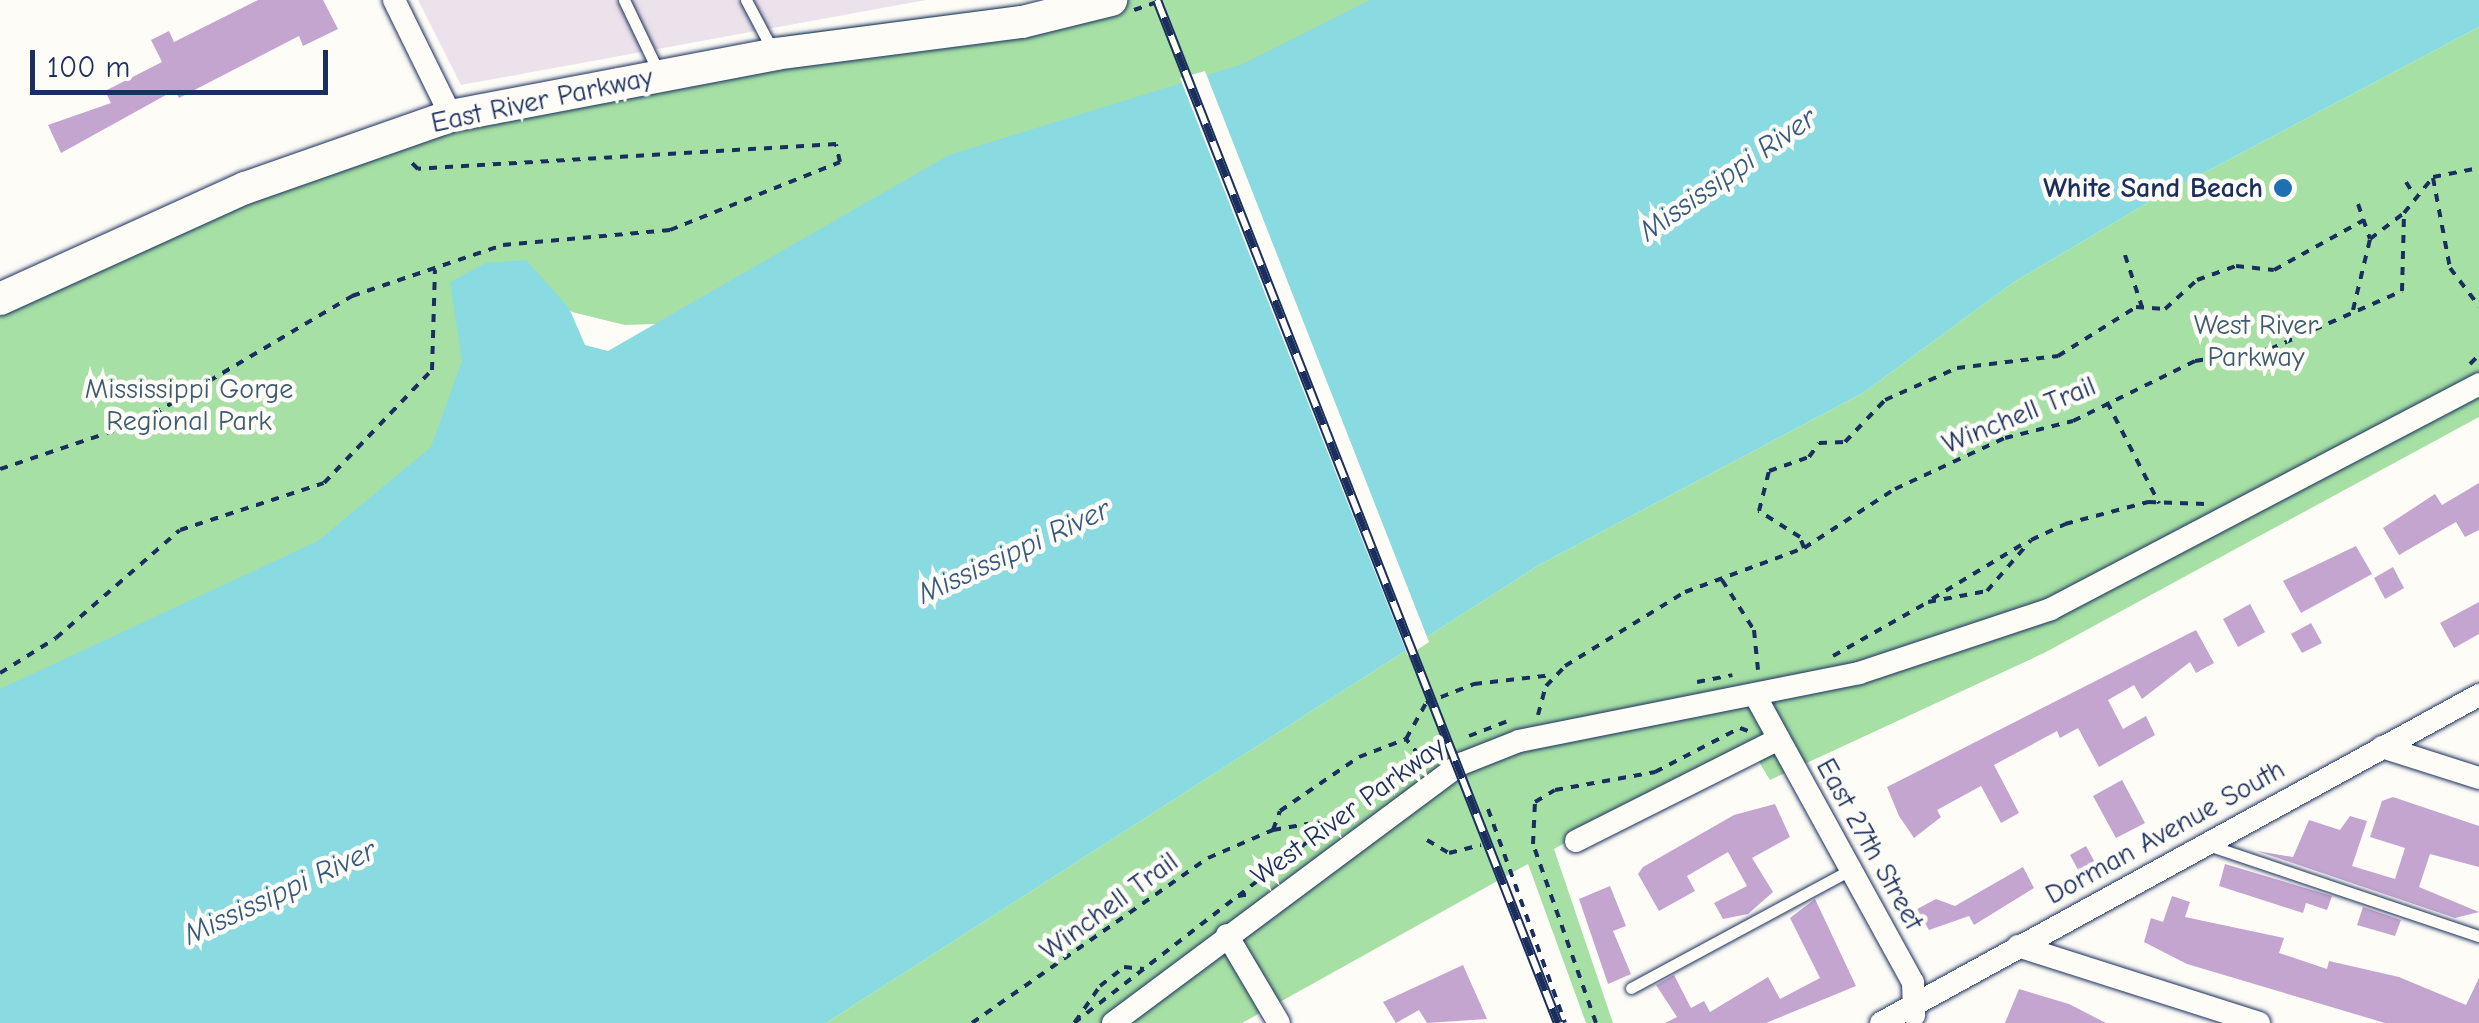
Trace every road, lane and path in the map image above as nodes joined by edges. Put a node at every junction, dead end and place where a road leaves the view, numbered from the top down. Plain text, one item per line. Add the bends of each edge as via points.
1 (394, 0) edge
2 (624, 0) edge
3 (746, 0) edge
4 (1111, 0) edge
5 (775, 54) junction
6 (659, 74) junction
7 (451, 116) junction
8 (404, 156) dead end
9 (2479, 168) edge
10 (2433, 177) junction
11 (2406, 182) dead end
12 (2415, 196) junction
13 (2358, 204) dead end
14 (2404, 212) junction
15 (2364, 220) junction
16 (2370, 239) junction
17 (2125, 255) dead end
18 (435, 270) junction
19 (0, 298) edge
20 (2479, 306) edge
21 (2142, 307) junction
22 (2353, 310) junction
23 (2479, 355) edge
24 (2475, 374) edge
25 (2107, 402) junction
26 (0, 469) edge
27 (2159, 503) junction
28 (2195, 513) dead end
29 (2031, 540) junction
30 (1804, 548) junction
31 (1721, 578) junction
32 (1928, 602) junction
33 (1863, 650) dead end
34 (1758, 670) dead end
35 (0, 673) edge
36 (1552, 675) junction
37 (2479, 695) edge
38 (1756, 697) junction
39 (1538, 715) dead end
40 (1406, 739) junction
41 (1777, 740) junction
42 (2382, 747) junction
43 (1419, 755) junction
44 (1433, 759) dead end
45 (2479, 778) edge
46 (1488, 809) dead end
47 (1272, 830) junction
48 (1314, 832) junction
49 (1324, 838) dead end
50 (1427, 840) dead end
51 (1576, 841) dead end
52 (1481, 845) dead end
53 (2206, 845) junction
54 (1850, 870) junction
55 (1238, 896) junction
56 (1226, 935) junction
57 (2479, 936) edge
58 (2018, 946) junction
59 (1144, 969) junction
60 (1631, 988) dead end
61 (1915, 1013) edge
62 (1282, 1022) edge
63 (972, 1023) edge
64 (1074, 1023) edge
65 (1113, 1023) edge
66 (1565, 1023) edge
67 (1880, 1023) edge
68 (2259, 1023) edge

1 - 7 street
2 - 6 lane
3 - 5 lane
4 - 5 street, East River Parkway via 1022,22
5 - 6 street, East River Parkway
6 - 7 street, East River Parkway
7 - 19 street, East River Parkway via 245,188
8 - 18 path via 418,169 836,144 840,162 722,216 670,230 503,246
9 - 10 path
10 - 12 path
10 - 20 path via 2450,268
11 - 12 path
12 - 14 path
13 - 15 path
14 - 16 path
14 - 22 path, Winchell Trail via 2402,291
15 - 16 path
15 - 21 path via 2274,270 2236,266 2198,280 2165,309
16 - 22 path
17 - 21 path
18 - 26 path via 352,296 140,422
18 - 35 path via 432,370 324,483 180,530 56,638
21 - 30 path via 2058,356 1948,371 1868,412 1845,442 1819,443 1809,457 1769,471 1758,511 1800,537
22 - 25 path, Winchell Trail via 2270,349 2195,361
23 - 24 path
24 - 38 street, West River Parkway via 2050,609 1859,673
25 - 27 path
25 - 30 path, Winchell Trail via 1895,489
27 - 28 path via 2211,505
27 - 29 path
29 - 32 path
29 - 32 path via 1987,591
30 - 31 path, Winchell Trail
31 - 34 path via 1754,630
31 - 36 path, Winchell Trail via 1685,592
32 - 33 path via 1833,656
36 - 39 path
36 - 40 path via 1474,684 1426,703
37 - 42 street, Dorman Avenue South
38 - 41 street, East 27th Street
38 - 56 street, West River Parkway via 1519,741 1462,764
40 - 43 path
40 - 47 path via 1359,756 1280,812
41 - 51 street
41 - 54 street, East 27th Street
42 - 45 street
42 - 53 street, Dorman Avenue South
43 - 44 path
43 - 48 path
46 - 66 path
47 - 48 path via 1308,824
47 - 63 path, Winchell Trail via 1208,858
48 - 55 path
49 - 55 path
50 - 52 path via 1448,854
53 - 57 lane
53 - 58 street, Dorman Avenue South
54 - 60 lane
54 - 61 street, East 27th Street
55 - 59 path
56 - 62 street
56 - 65 street, West River Parkway
58 - 61 street, Dorman Avenue South
58 - 68 street
59 - 64 path
59 - 64 path via 1124,968 1100,986
61 - 67 street, Dorman Avenue South

